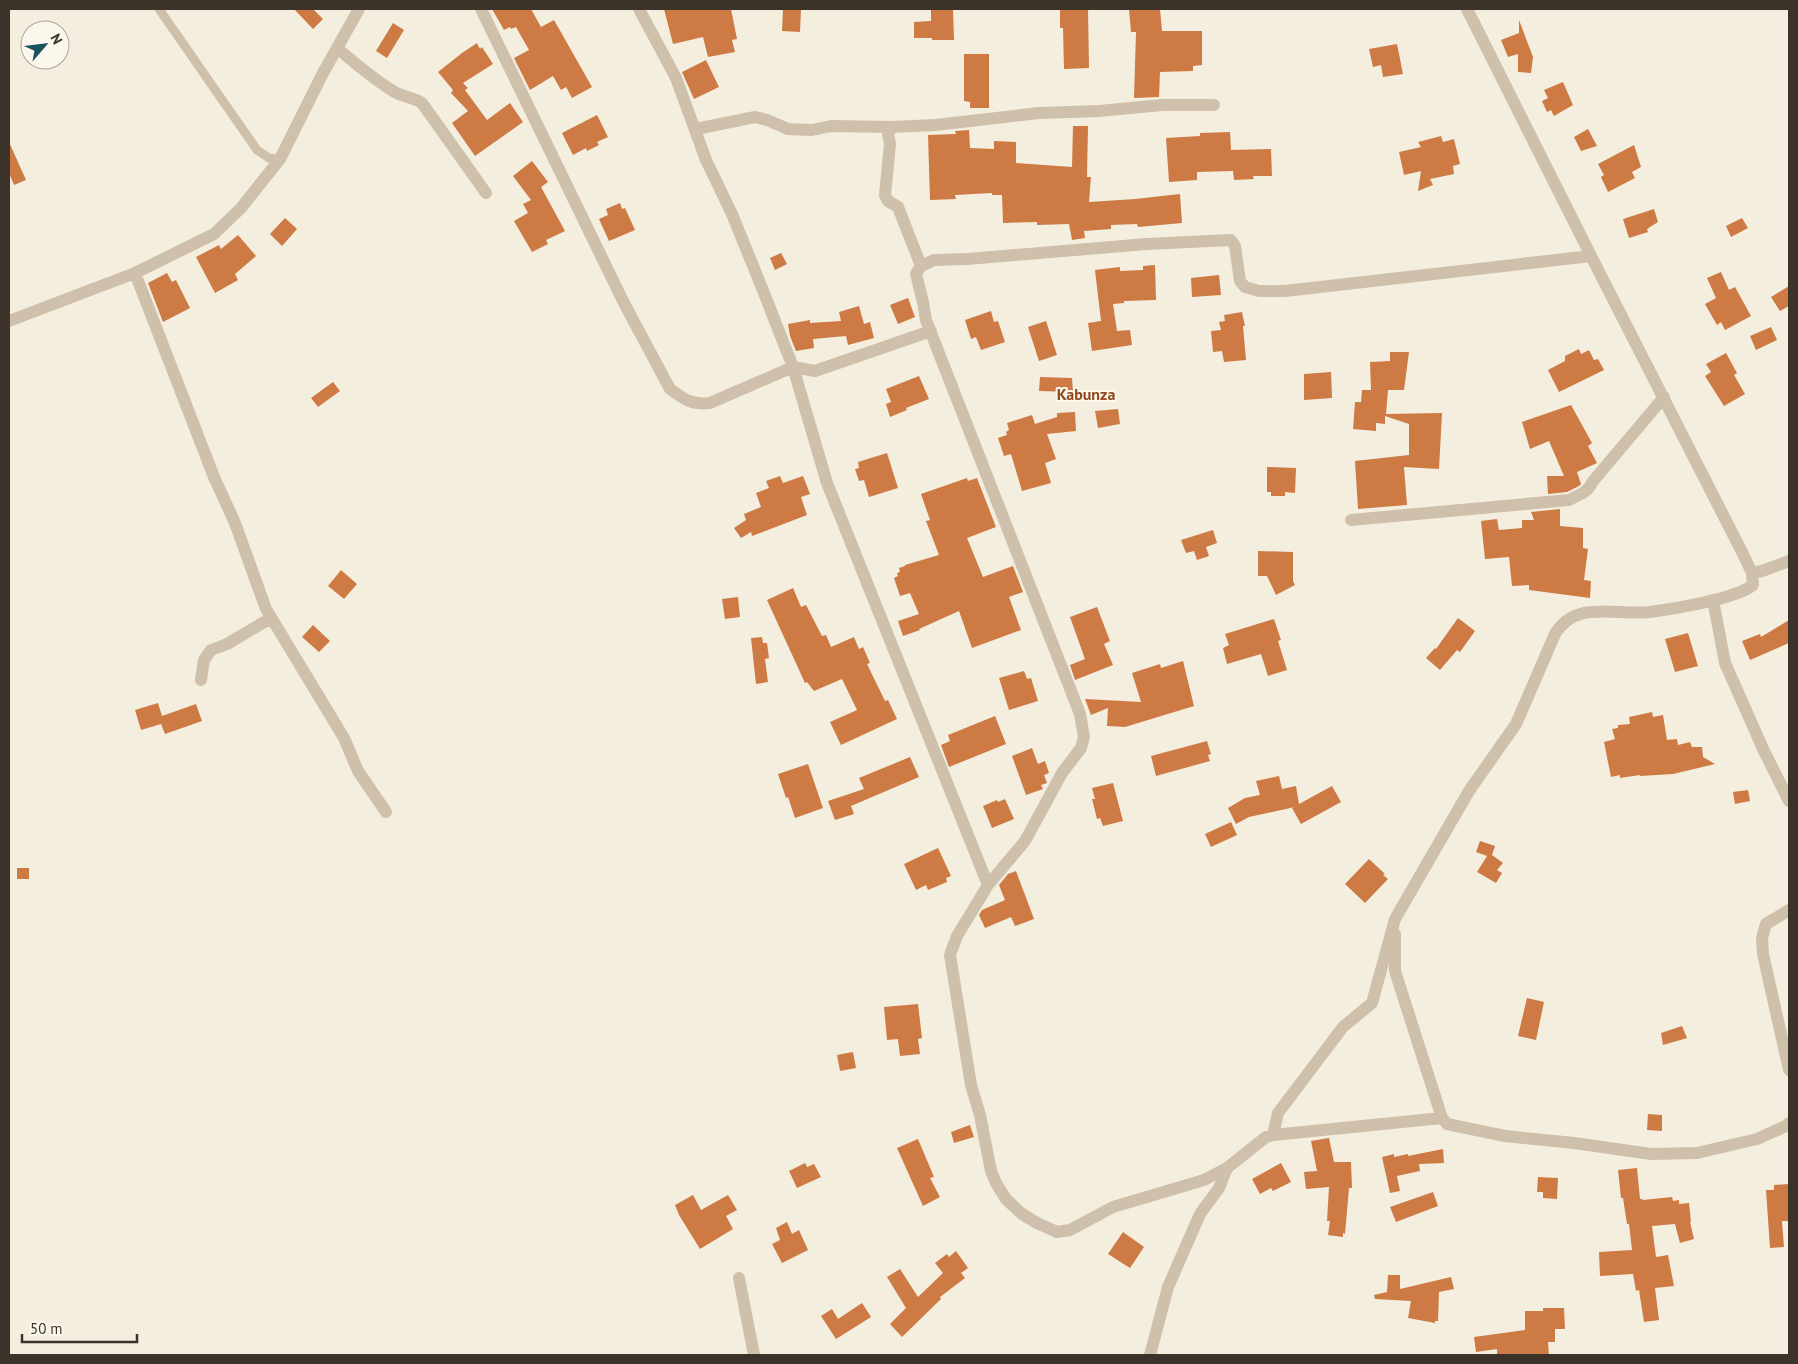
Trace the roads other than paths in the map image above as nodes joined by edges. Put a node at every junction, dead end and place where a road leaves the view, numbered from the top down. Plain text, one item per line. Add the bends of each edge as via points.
1 (159, 9) edge
2 (359, 9) edge
3 (481, 9) edge
4 (639, 9) edge
5 (1467, 9) edge
6 (337, 48) junction
7 (1214, 105) dead end
8 (892, 127) junction
9 (696, 129) junction
10 (280, 160) junction
11 (486, 193) dead end
12 (1591, 256) junction
13 (921, 266) junction
14 (135, 273) junction
15 (9, 321) edge
16 (930, 331) junction
17 (793, 366) junction
18 (1664, 398) junction
19 (1351, 520) dead end
20 (1789, 561) edge
21 (1752, 573) junction
22 (1714, 600) junction
23 (271, 618) junction
24 (201, 680) dead end
25 (1789, 801) edge
26 (386, 812) dead end
27 (988, 885) junction
28 (1789, 910) edge
29 (1395, 919) junction
30 (1789, 1070) edge
31 (1442, 1118) junction
32 (1789, 1123) edge
33 (1274, 1135) junction
34 (1227, 1168) junction
35 (739, 1278) dead end
36 (754, 1355) edge
37 (1150, 1355) edge

1 - 10 lane via 257,150 269,158
2 - 6 street
3 - 17 street via 624,303 670,389 683,399 698,404 710,403
4 - 9 street via 676,78
5 - 12 street
6 - 10 street
6 - 11 street via 374,79 396,93 422,103
7 - 8 street via 1039,113
8 - 9 street via 788,129 755,117
8 - 13 street via 888,134 885,195 898,207
9 - 17 street
10 - 14 street via 241,208 214,234
12 - 13 street via 1285,291 1258,291 1245,287 1240,281 1235,246 1231,240 934,260
12 - 18 street
13 - 16 street via 916,274
14 - 15 street
14 - 23 street
16 - 17 street via 815,371
16 - 27 street via 1080,714 1084,737 1081,748 1062,773 1024,841
17 - 27 street via 827,483
18 - 19 street via 1588,489 1569,500
18 - 21 street
20 - 21 street
21 - 22 street via 1753,585 1750,588
22 - 25 street via 1725,663
22 - 29 street via 1649,612 1595,611 1562,622 1516,724 1469,791
23 - 24 street via 211,650 204,660
23 - 26 street via 344,738 358,771
27 - 34 street via 957,936 950,955 971,1085 991,1171 1006,1199 1022,1214 1057,1232 1070,1230 1113,1207 1204,1180
28 - 30 street via 1766,924 1762,938
29 - 31 street via 1395,971
29 - 33 street via 1372,1004 1343,1027 1278,1112
31 - 32 street via 1447,1124 1505,1136 1652,1154 1697,1153 1757,1139
31 - 33 street
33 - 34 street via 1266,1137
34 - 37 street via 1219,1188 1200,1214 1168,1287
35 - 36 street

